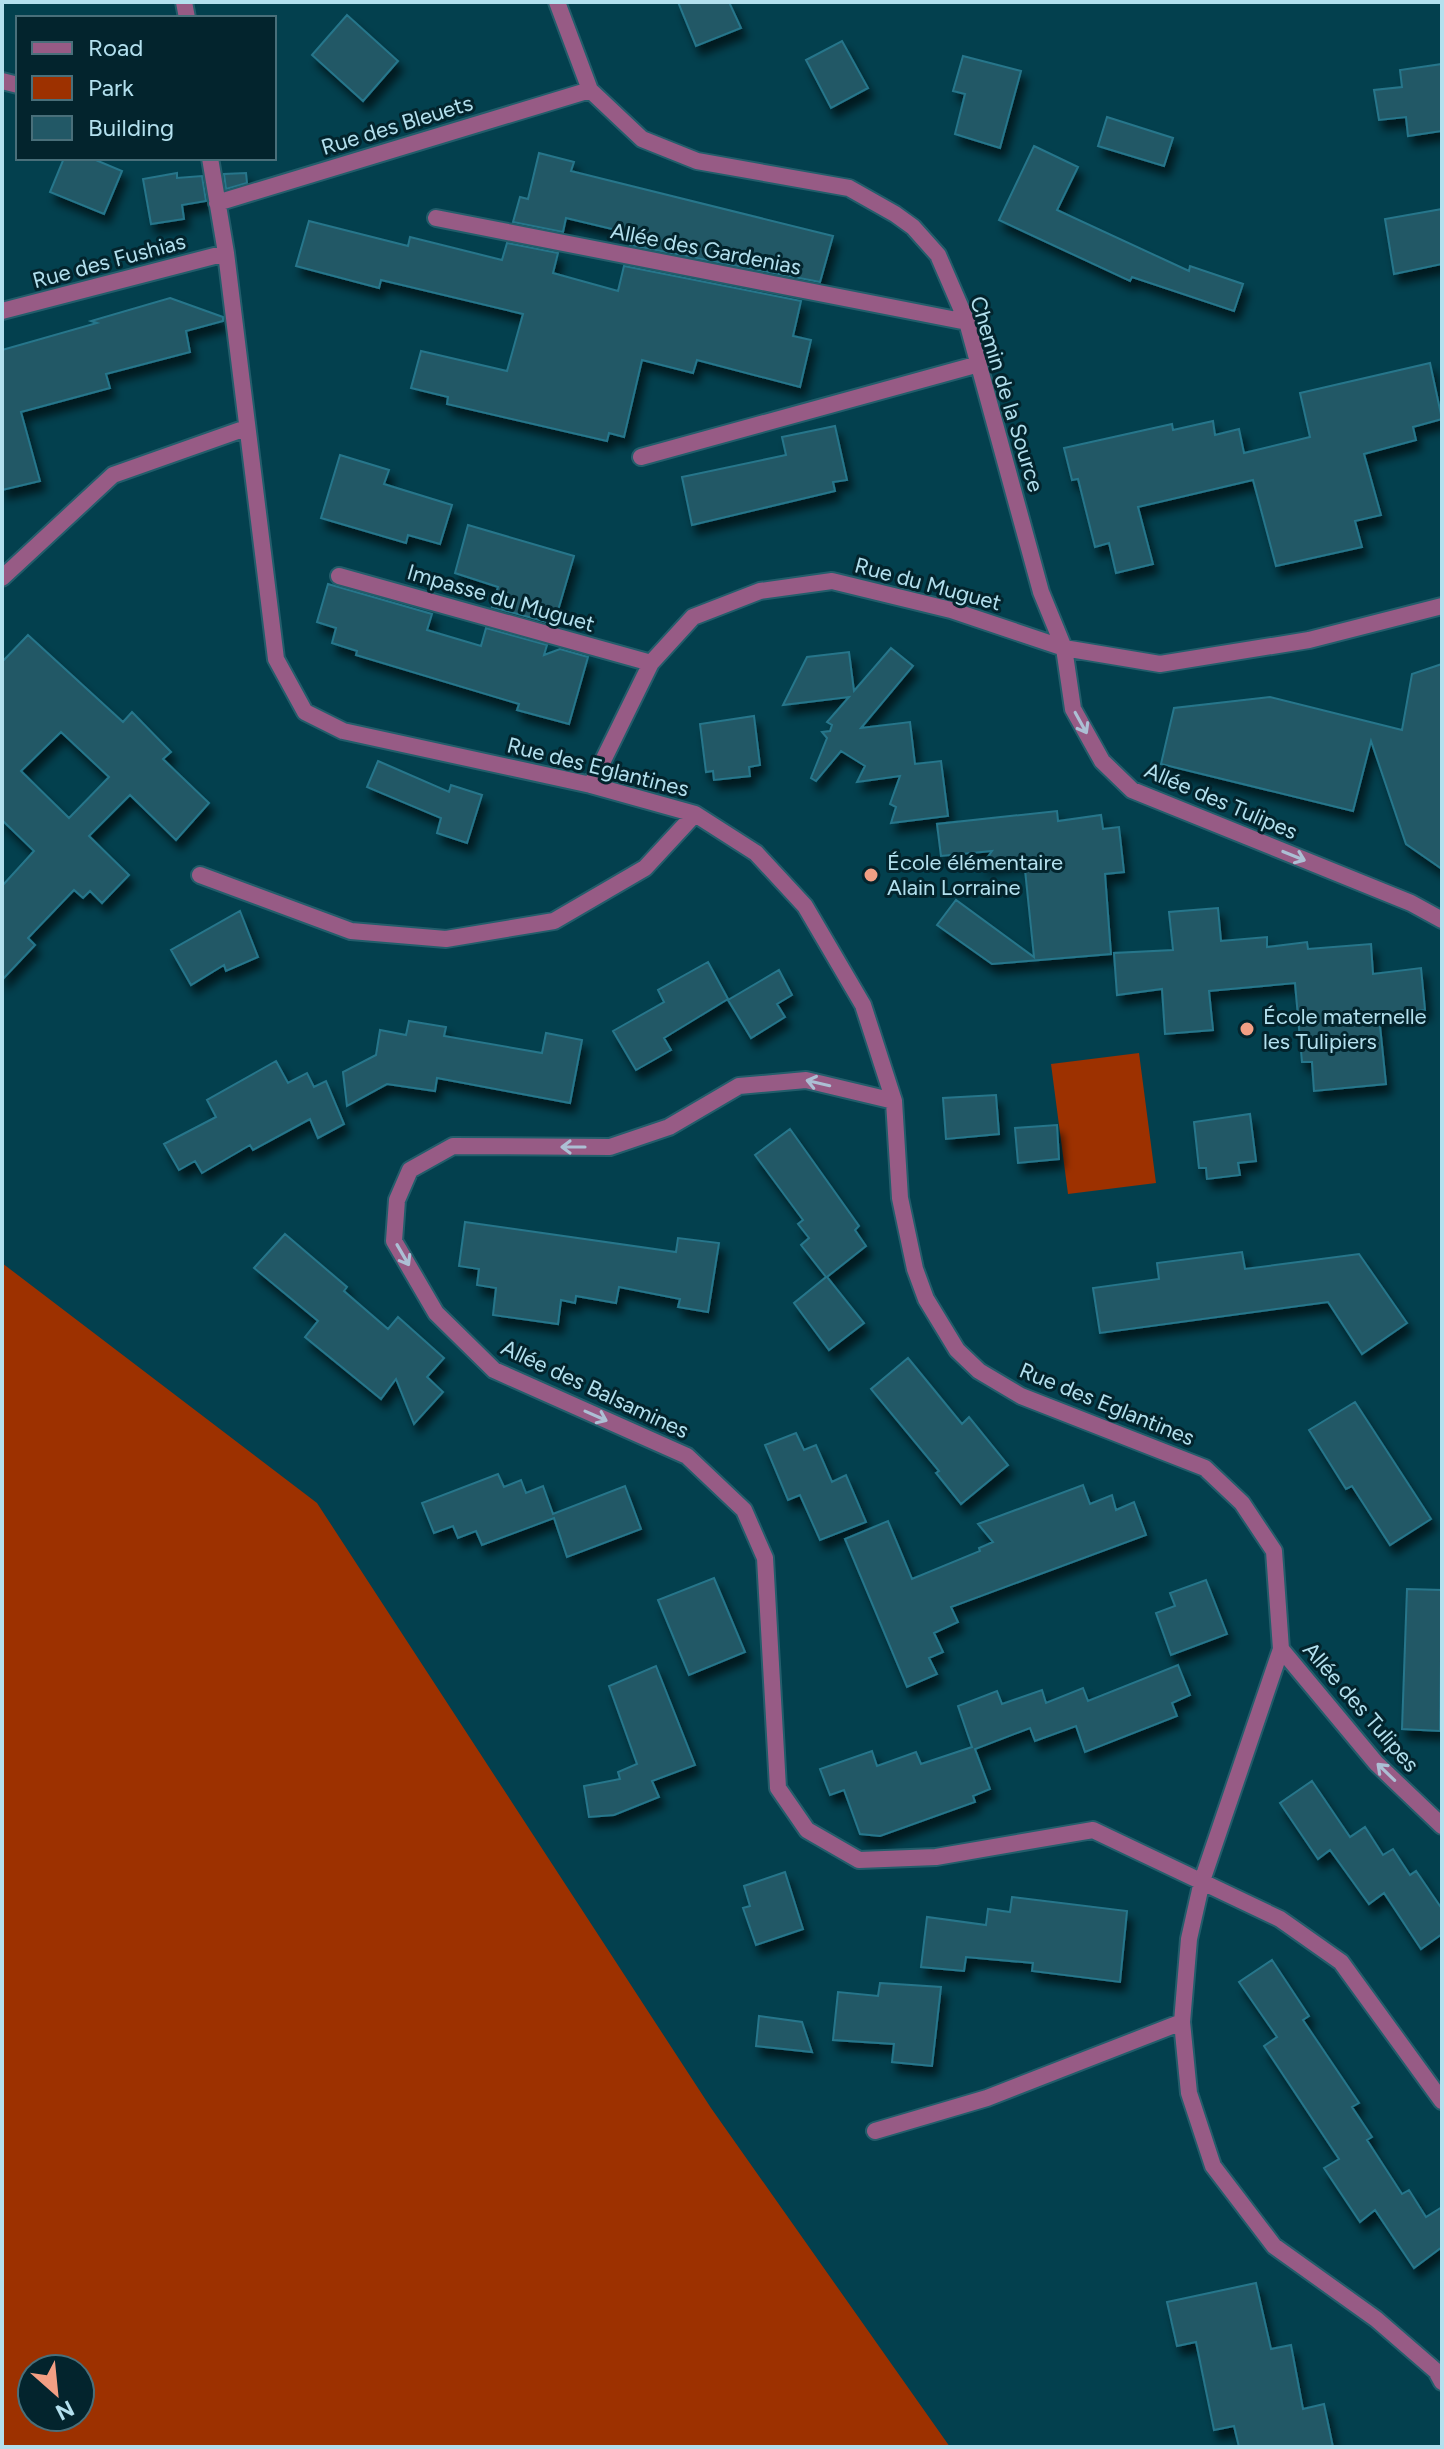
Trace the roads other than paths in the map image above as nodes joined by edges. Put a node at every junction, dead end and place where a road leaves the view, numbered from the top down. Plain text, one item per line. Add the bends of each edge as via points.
1 (557, 2) edge
2 (590, 90) junction
3 (210, 160) edge
4 (217, 203) junction
5 (436, 218) dead end
6 (226, 253) junction
7 (2, 311) edge
8 (967, 322) junction
9 (979, 364) junction
10 (246, 428) junction
11 (641, 457) dead end
12 (339, 576) dead end
13 (2, 578) edge
14 (1442, 606) edge
15 (1064, 648) junction
16 (651, 663) junction
17 (591, 785) junction
18 (695, 814) junction
19 (200, 875) dead end
20 (1442, 920) edge
21 (894, 1101) junction
22 (1281, 1649) junction
23 (1442, 1826) edge
24 (1202, 1881) junction
25 (1182, 2022) junction
26 (1442, 2101) edge
27 (875, 2131) dead end
28 (1442, 2382) edge

1 - 2 street, Chemin de la Source
2 - 4 street, Rue des Bleuets
2 - 8 street, Chemin de la Source via 642,139 697,161 849,188 895,214 938,255
3 - 4 street, Rue des Eglantines
4 - 6 street, Rue des Eglantines
5 - 8 street, Allée des Gardenias
6 - 7 street, Rue des Fushias
6 - 10 street, Rue des Eglantines
8 - 9 street, Chemin de la Source
9 - 11 street
9 - 15 street, Chemin de la Source via 1041,592
10 - 13 street via 113,475
10 - 17 street, Rue des Eglantines via 276,659 305,712 343,731
12 - 16 street, Impasse du Muguet
14 - 15 street via 1309,640 1160,664
15 - 16 street, Rue du Muguet via 951,610 832,581 760,591 693,617
15 -> 20 street, Allée des Tulipes via 1073,709 1102,761 1132,790
16 - 17 street, Rue du Muguet
17 - 18 street, Rue des Eglantines
18 - 19 street via 645,868 554,921 446,939 351,931
18 - 21 street, Rue des Eglantines via 756,853 805,906 863,1005
21 - 22 street, Rue des Eglantines via 900,1198 915,1269 926,1299 957,1350 979,1371 1021,1396 1205,1468 1242,1503 1274,1551
21 -> 24 street, Allée des Balsamines via 806,1080 739,1086 669,1127 610,1147 453,1146 410,1170 397,1200 394,1241 436,1313 494,1370 687,1456 744,1510 765,1558 778,1788 807,1830 859,1860 936,1857 1093,1830
23 -> 22 street, Allée des Tulipes via 1376,1763
22 - 24 street, Rue des Eglantines
24 - 25 street, Rue des Eglantines via 1189,1939
24 - 26 street, Allée des Balsamines via 1280,1919 1341,1962
25 - 27 street via 987,2098
25 - 28 street, Rue des Eglantines via 1189,2093 1213,2166 1274,2246 1376,2319

